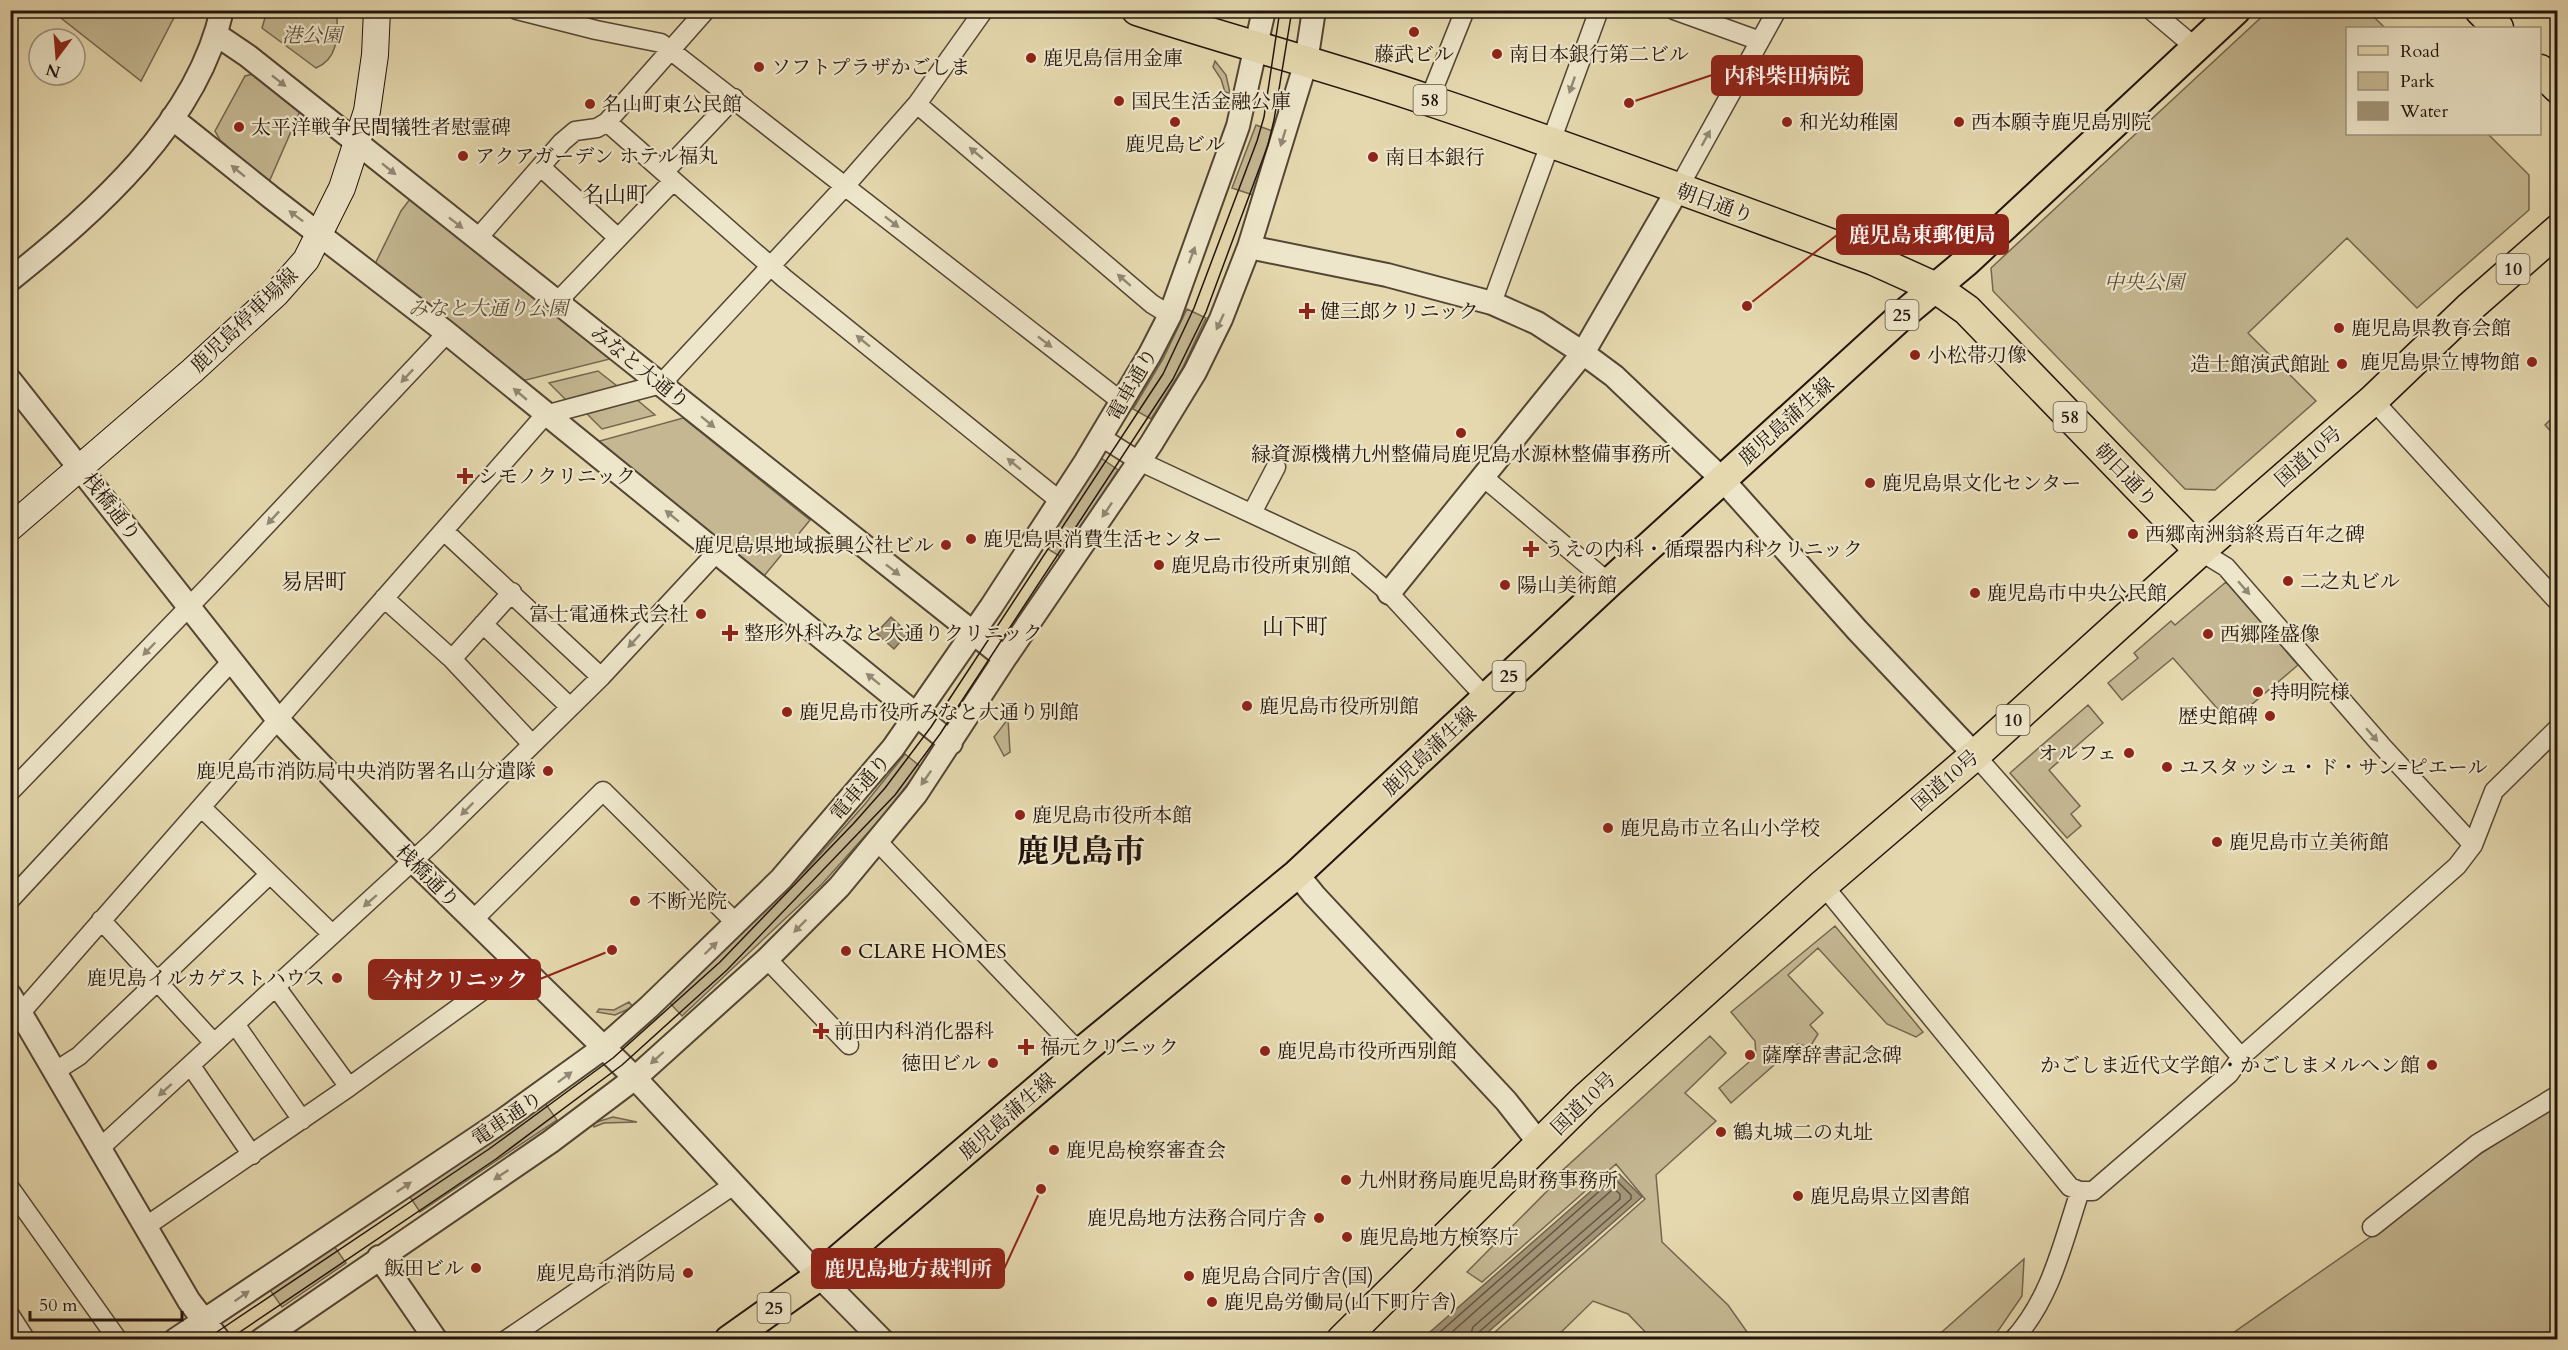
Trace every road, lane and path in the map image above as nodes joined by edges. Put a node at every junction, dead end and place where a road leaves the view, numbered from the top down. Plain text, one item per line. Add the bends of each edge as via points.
1 (222, 10) edge
2 (377, 10) edge
3 (517, 10) edge
4 (706, 10) edge
5 (984, 10) edge
6 (1137, 10) edge
7 (1264, 10) edge
8 (1314, 10) edge
9 (1465, 10) edge
10 (1599, 10) edge
11 (1674, 10) edge
12 (1777, 10) edge
13 (2151, 10) edge
14 (2236, 10) edge
15 (2480, 10) edge
16 (2497, 27) edge
17 (217, 35) junction
18 (1760, 41) junction
19 (1256, 48) junction
20 (2196, 48) junction
21 (671, 51) junction
22 (1306, 62) junction
23 (2541, 71) edge
24 (2558, 88) edge
25 (734, 98) junction
26 (1429, 100) junction
27 (917, 104) junction
28 (172, 118) junction
29 (607, 122) junction
30 (357, 143) junction
31 (1551, 144) junction
32 (541, 166) junction
33 (668, 176) junction
34 (845, 186) junction
35 (1678, 189) junction
36 (2558, 230) edge
37 (320, 234) junction
38 (616, 237) junction
39 (477, 239) junction
40 (1249, 247) junction
41 (771, 266) junction
42 (10, 280) edge
43 (1936, 288) junction
44 (558, 301) junction
45 (1492, 303) junction
46 (1170, 315) junction
47 (447, 333) junction
48 (1583, 353) junction
49 (10, 380) edge
50 (661, 384) junction
51 (2373, 400) junction
52 (1122, 402) junction
53 (545, 415) junction
54 (1101, 437) junction
55 (1139, 461) junction
56 (80, 467) junction
57 (1276, 467) dead end
58 (1482, 476) junction
59 (1722, 479) junction
60 (1060, 501) junction
61 (1252, 513) junction
62 (10, 528) edge
63 (444, 531) junction
64 (2200, 551) junction
65 (717, 552) junction
66 (1609, 582) junction
67 (512, 592) junction
68 (1389, 593) junction
69 (384, 598) junction
70 (2558, 602) edge
71 (189, 606) junction
72 (483, 624) junction
73 (973, 634) junction
74 (1005, 658) junction
75 (452, 659) junction
76 (231, 662) junction
77 (601, 677) junction
78 (1485, 698) junction
79 (570, 707) junction
80 (918, 716) junction
81 (279, 721) junction
82 (2558, 728) edge
83 (951, 743) junction
84 (532, 744) junction
85 (1975, 755) junction
86 (10, 792) edge
87 (201, 807) junction
88 (877, 841) junction
89 (2473, 845) junction
90 (413, 861) junction
91 (270, 874) junction
92 (1297, 874) junction
93 (1823, 885) junction
94 (10, 900) edge
95 (101, 920) junction
96 (472, 920) junction
97 (736, 923) junction
98 (332, 934) junction
99 (767, 959) junction
100 (518, 965) junction
101 (158, 981) junction
102 (276, 987) junction
103 (14, 1011) edge
104 (235, 1024) junction
105 (214, 1043) junction
106 (849, 1045) dead end
107 (603, 1048) junction
108 (1080, 1053) junction
109 (2241, 1058) junction
110 (191, 1066) junction
111 (54, 1072) junction
112 (635, 1078) junction
113 (349, 1087) junction
114 (2558, 1095) edge
115 (302, 1120) junction
116 (1540, 1144) junction
117 (100, 1148) junction
118 (252, 1155) junction
119 (735, 1185) junction
120 (10, 1188) edge
121 (2080, 1191) junction
122 (145, 1227) junction
123 (2372, 1227) dead end
124 (379, 1257) junction
125 (819, 1276) junction
126 (10, 1316) edge
127 (206, 1321) junction
128 (26, 1340) edge
129 (118, 1340) edge
130 (176, 1340) edge
131 (219, 1340) edge
132 (261, 1340) edge
133 (436, 1340) edge
134 (506, 1340) edge
135 (729, 1340) edge
136 (882, 1340) edge
137 (1342, 1340) edge
138 (2013, 1340) edge

1 - 17 street
2 - 30 main road, 鹿児島停車場線 via 372,82
3 - 21 street via 661,43
4 - 21 street
5 - 27 street
6 - 19 highway, 朝日通り / 58
7 - 19 street, 電車通り
8 - 22 street
9 - 26 street
10 -> 31 street
11 - 18 street
12 - 18 street
13 - 20 street
14 - 20 main road, 鹿児島蒲生線 / 25
15 - 16 highway
17 - 28 street
17 -> 30 street, みなと大通り
35 -> 18 street
19 - 22 highway, 朝日通り / 58
46 -> 19 street, 電車通り via 1238,126
20 - 43 main road, 鹿児島蒲生線 / 25
21 - 25 street
21 - 29 street
22 - 26 highway, 朝日通り / 58
22 -> 40 street
23 - 24 highway
25 - 33 street
25 - 34 street
26 - 31 highway, 朝日通り / 58
27 - 34 street
46 -> 27 street via 1152,304
37 -> 28 street
28 - 42 street via 147,153 99,204
29 - 32 street via 575,132
29 - 33 street
30 - 37 main road, 鹿児島停車場線 via 342,188
30 -> 39 street, みなと大通り
31 - 35 highway, 朝日通り / 58
31 - 45 street
32 - 38 street
32 - 39 street
33 - 38 street
33 - 41 street
34 - 41 street
34 -> 52 street
35 - 43 highway, 朝日通り / 58 via 1874,260
35 - 48 street
36 - 51 highway, 国道10号 / 10
37 - 47 street
37 - 56 main road, 鹿児島停車場線 via 306,260 276,294
38 - 44 street
39 - 44 street, みなと大通り
40 - 45 street via 1387,275
40 -> 55 street via 1195,372
41 - 50 street
60 -> 41 street
43 - 59 main road, 鹿児島蒲生線 / 25
43 - 64 highway, 朝日通り / 58 via 1967,310
44 - 50 street, みなと大通り
45 - 48 street via 1537,323
46 - 52 street, 電車通り
53 -> 47 street
47 -> 71 street
48 - 58 street
48 - 59 street via 1614,376
49 - 56 street, 桟橋通り
50 - 53 street
50 -> 73 street, みなと大通り
51 - 64 highway, 国道10号 / 10
51 - 70 street
52 - 54 street, 電車通り
53 - 63 street
65 -> 53 street
54 - 55 street
54 - 60 street, 電車通り
55 - 61 street
55 -> 74 street
56 - 62 main road, 鹿児島停車場線
56 - 71 street, 桟橋通り
57 - 61 street
58 - 66 street
58 - 68 street
59 - 66 main road, 鹿児島蒲生線 / 25
59 - 85 street
60 - 73 street, 電車通り
61 - 68 street via 1351,560
63 - 67 street
63 - 69 street
64 - 85 highway, 国道10号 / 10
64 -> 89 street via 2226,567 2381,746
65 -> 77 street
80 -> 65 street
66 - 78 main road, 鹿児島蒲生線 / 25
67 - 72 street
67 - 77 street
68 - 78 street
69 - 75 street
69 - 81 street
71 - 76 street, 桟橋通り
71 -> 86 street
72 - 75 street
72 - 79 street
73 - 74 street, みなと大通り
73 - 80 street, 電車通り
74 - 83 street
75 - 84 street
76 - 81 street, 桟橋通り
76 - 94 street
77 - 79 street
78 - 92 main road, 鹿児島蒲生線 / 25
79 - 84 street
80 - 83 street
80 - 97 street, 電車通り via 781,879
81 - 87 street
81 - 90 street, 桟橋通り
82 - 89 street via 2494,792
83 -> 88 street
84 -> 90 street
85 - 93 highway, 国道10号 / 10
85 - 109 street
87 - 91 street
87 - 95 street
88 -> 99 street via 839,887
88 - 108 street
89 - 109 street via 2457,866
90 - 96 street, 桟橋通り
90 -> 98 street
91 - 98 street
91 - 101 street
92 - 108 main road, 鹿児島蒲生線 / 25
92 - 116 street via 1506,1101
93 - 116 highway, 国道10号 / 10
93 - 121 street via 2070,1187
95 - 101 street
95 - 103 street
96 - 97 street via 603,791
96 - 100 street, 桟橋通り
107 -> 97 street, 電車通り
98 - 102 street
99 - 106 street
99 -> 112 street
100 - 107 street, 桟橋通り
100 - 113 street
101 - 105 street
101 - 111 street via 79,1056
102 - 104 street
102 - 113 street
103 - 111 street
104 - 105 street
104 - 115 street
105 - 110 street
107 - 112 street, 桟橋通り
127 -> 107 street, 電車通り
108 - 125 main road, 鹿児島蒲生線 / 25
109 - 121 street via 2229,1074 2093,1191
110 -> 117 street
110 - 118 street
111 - 117 street
112 - 119 street, 桟橋通り
112 -> 124 street via 550,1142
113 - 115 street
114 - 123 street via 2477,1144
115 - 118 street
116 - 137 highway, 国道10号 / 10
117 - 122 street
118 - 122 street
119 - 125 street, 桟橋通り
119 - 134 street
120 - 129 street
121 - 138 street via 2043,1298
122 - 127 street via 189,1301
124 - 132 street
124 - 133 street
125 - 135 main road, 鹿児島蒲生線 / 25
125 - 136 street, 桟橋通り
126 - 128 street
127 - 130 street, 電車通り
127 - 131 street

